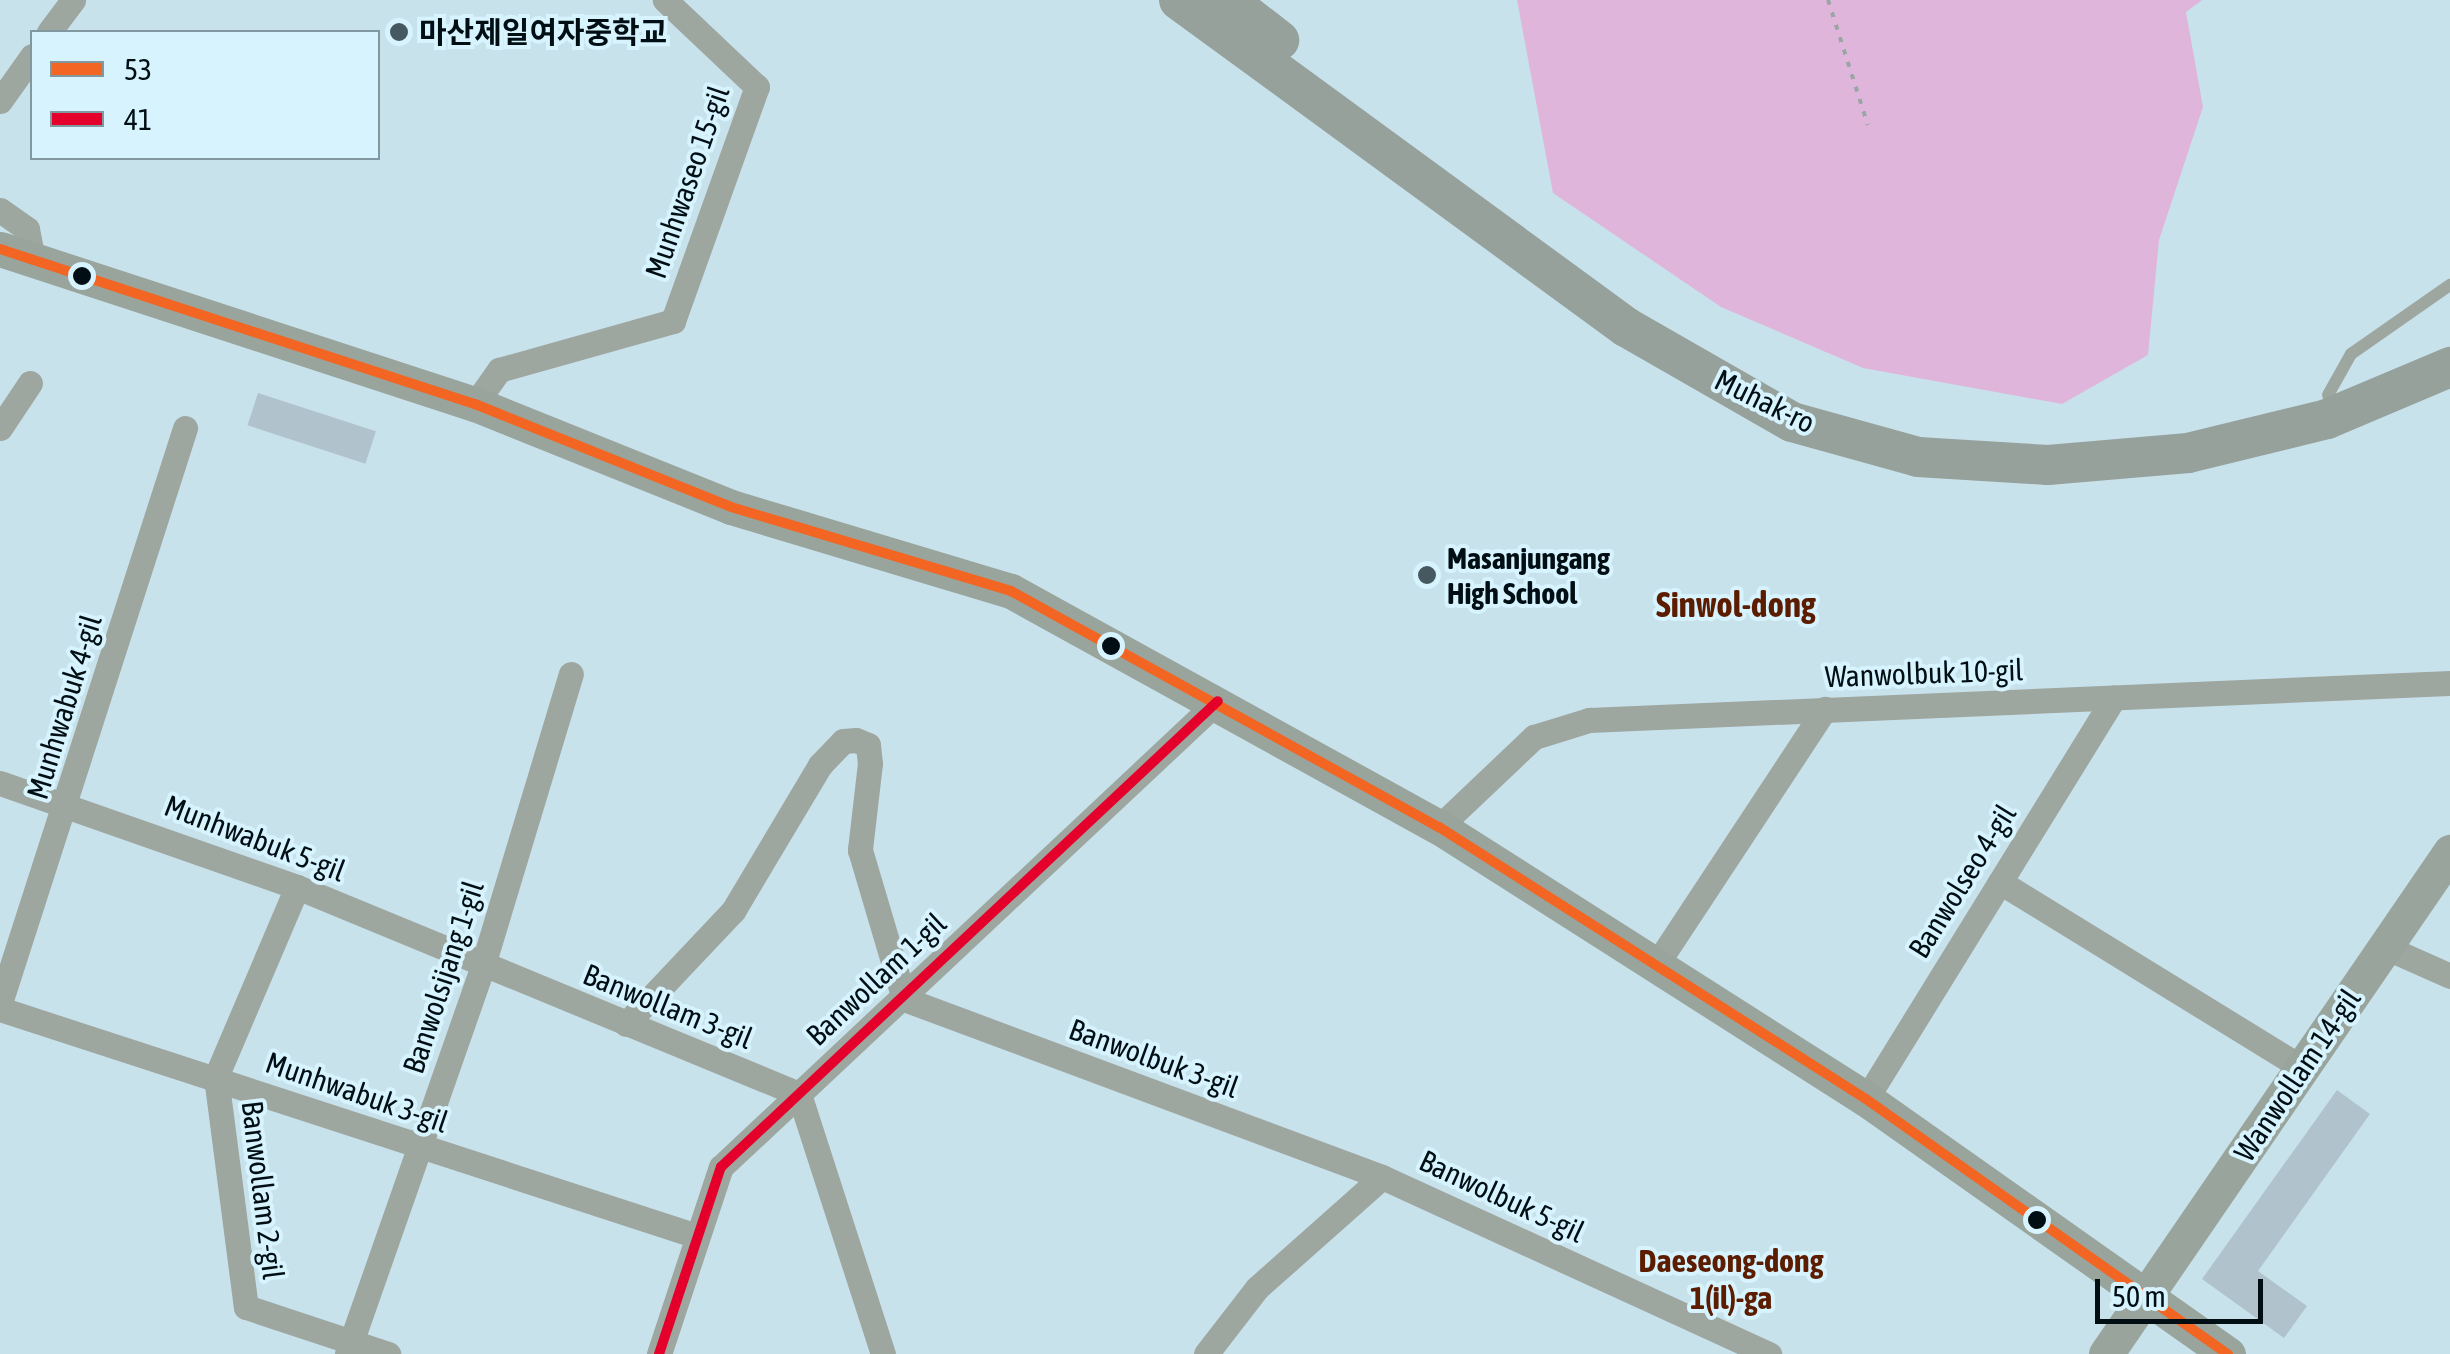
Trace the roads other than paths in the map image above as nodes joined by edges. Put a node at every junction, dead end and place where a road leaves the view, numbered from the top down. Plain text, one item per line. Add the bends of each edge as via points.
1 (73, 0) edge
2 (665, 0) edge
3 (1179, 0) edge
4 (1228, 0) edge
5 (51, 30) edge
6 (30, 59) edge
7 (0, 101) edge
8 (0, 210) edge
9 (16, 255) edge
10 (2450, 285) edge
11 (2450, 346) edge
12 (2450, 367) edge
13 (30, 383) dead end
14 (2328, 395) junction
15 (475, 404) junction
16 (0, 428) edge
17 (185, 428) dead end
18 (571, 674) dead end
19 (2450, 683) edge
20 (2114, 697) junction
21 (1218, 701) junction
22 (1825, 710) junction
23 (0, 783) edge
24 (68, 804) junction
25 (1439, 826) junction
26 (2450, 852) edge
27 (2000, 882) junction
28 (297, 887) junction
29 (2385, 946) junction
30 (483, 965) junction
31 (1656, 966) junction
32 (2450, 976) edge
33 (904, 999) junction
34 (0, 1006) edge
35 (626, 1024) junction
36 (2302, 1068) junction
37 (216, 1076) junction
38 (799, 1094) junction
39 (1866, 1099) junction
40 (421, 1150) junction
41 (1382, 1177) junction
42 (694, 1234) junction
43 (2145, 1299) junction
44 (349, 1349) edge
45 (388, 1354) edge
46 (659, 1354) edge
47 (883, 1354) edge
48 (1206, 1354) edge
49 (1769, 1354) edge
50 (2106, 1354) edge
51 (2228, 1354) edge

1 - 5 street
2 - 15 street, Munhwaseo 15-gil via 757,87 673,321 498,370
3 - 12 main road, Muhak-ro via 1626,327 1792,422 1918,457 2048,465 2188,453 2328,420
4 - 14 main road, Muhak-ro via 1658,325 1792,396 1898,427 2062,440 2157,432
6 - 7 street
8 - 9 street via 27,229
9 - 15 main road
10 - 14 lane via 2351,354
11 - 14 main road, Muhak-ro
13 - 16 street
15 - 21 main road via 730,507 1011,592
17 - 24 street, Munhwabuk 4-gil
18 - 30 street, Banwolsijang 1-gil
19 - 20 street, Wanwolbuk 10-gil
20 - 22 street, Wanwolbuk 10-gil
20 - 27 street, Banwolseo 4-gil
21 - 25 main road
21 - 33 street, Banwollam 1-gil
22 - 25 street, Wanwolbuk 10-gil via 1589,720 1534,738
22 - 31 street
23 - 24 street, Munhwabuk 5-gil
24 - 28 street, Munhwabuk 5-gil
24 - 34 street, Munhwabuk 4-gil
25 - 31 main road
26 - 29 main road, Wanwollam 14-gil
27 - 36 street
27 - 39 street, Banwolseo 4-gil
28 - 30 street, Munhwabuk 5-gil
28 - 37 street, Banwollam 2-gil
29 - 32 street
29 - 36 main road, Wanwollam 14-gil
30 - 35 street, Banwollam 3-gil
30 - 40 street, Banwolsijang 1-gil
31 - 39 main road
33 - 35 street via 860,850 870,763 868,746 856,740 843,742 820,765 733,912
33 - 38 street, Banwollam 1-gil
33 - 41 street, Banwolbuk 3-gil
34 - 37 street, Munhwabuk 3-gil
35 - 38 street, Banwollam 3-gil
36 - 43 main road, Wanwollam 14-gil
37 - 40 street, Munhwabuk 3-gil
37 - 44 street, Banwollam 2-gil via 246,1307
38 - 42 street, Banwollam 1-gil via 721,1167
38 - 47 street
39 - 43 main road
40 - 42 street, Munhwabuk 3-gil
40 - 44 street, Banwolsijang 1-gil
41 - 48 street, Banwolbuk 5-gil via 1257,1288
41 - 49 street, Banwolbuk 5-gil
42 - 46 street, Banwollam 1-gil
43 - 50 main road, Wanwollam 14-gil
43 - 51 main road
44 - 45 street, Banwollam 2-gil

